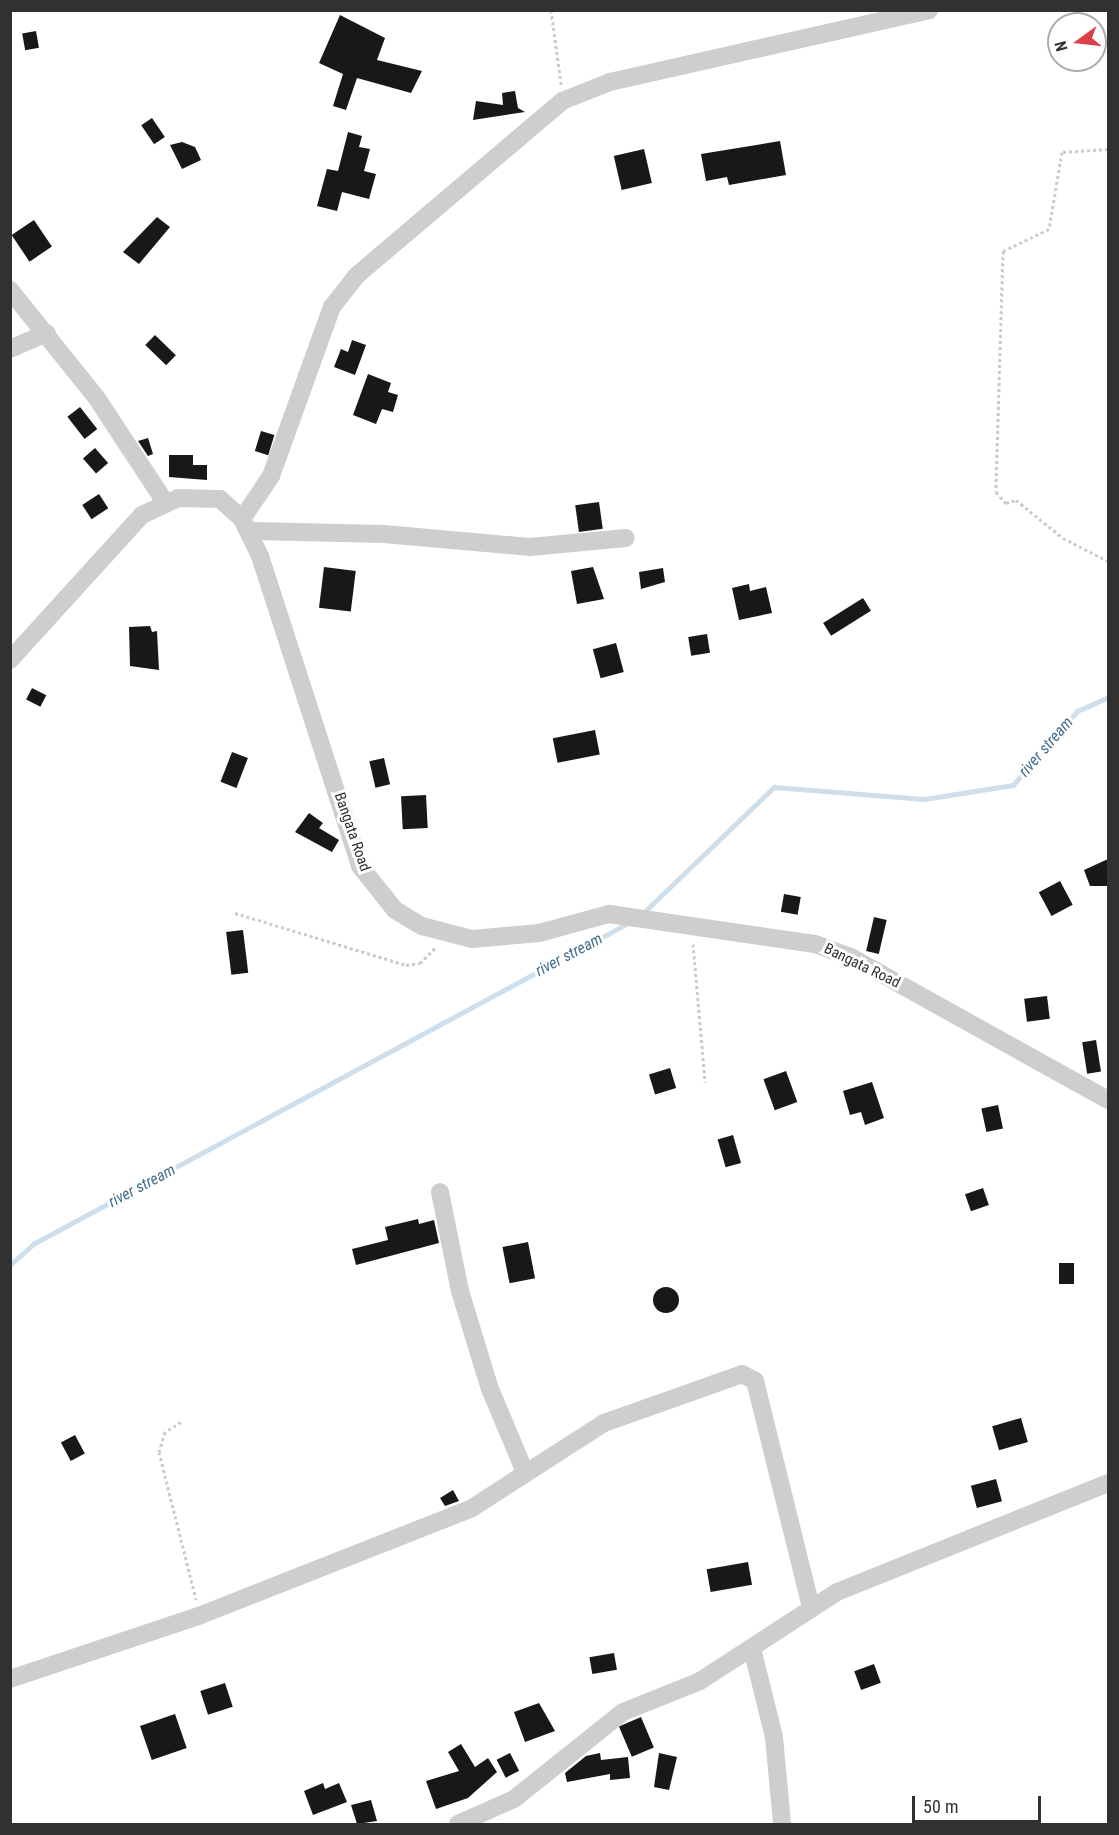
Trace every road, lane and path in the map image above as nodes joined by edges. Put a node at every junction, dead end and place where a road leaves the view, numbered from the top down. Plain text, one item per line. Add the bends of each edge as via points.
1 (550, 10) edge
2 (929, 10) edge
3 (562, 101) junction
4 (1108, 149) edge
5 (10, 290) edge
6 (47, 333) junction
7 (10, 350) edge
8 (165, 502) junction
9 (246, 525) junction
10 (626, 538) dead end
11 (1108, 561) edge
12 (10, 660) edge
13 (235, 913) dead end
14 (692, 927) junction
15 (446, 935) junction
16 (705, 1082) dead end
17 (1108, 1101) edge
18 (440, 1192) dead end
19 (181, 1422) dead end
20 (524, 1470) junction
21 (1108, 1483) edge
22 (811, 1608) junction
23 (201, 1615) junction
24 (752, 1648) junction
25 (10, 1679) edge
26 (458, 1824) edge
27 (782, 1824) edge

1 - 3 path
2 - 3 street via 610,82
3 - 9 street via 356,276 332,307 271,476
4 - 11 path via 1062,152 1049,229 1003,251 996,492 1006,503 1016,500 1063,538
5 - 6 street
6 - 7 street
6 - 8 street
8 - 9 street via 207,496 230,505
8 - 12 street via 114,542
9 - 10 street via 530,547
9 - 15 street, Bangata Road via 314,713 360,866 395,910
13 - 15 path via 406,965 427,959
14 - 15 street, Bangata Road via 609,914 500,939
14 - 16 path
14 - 17 street, Bangata Road via 834,950
18 - 20 street via 460,1292 490,1389
19 - 23 path via 165,1432 159,1452
20 - 22 street via 604,1422 751,1374
20 - 23 street via 472,1508
21 - 22 street via 867,1578
22 - 24 street
23 - 25 street
24 - 26 street via 673,1694 623,1712 514,1799
24 - 27 street via 774,1737

